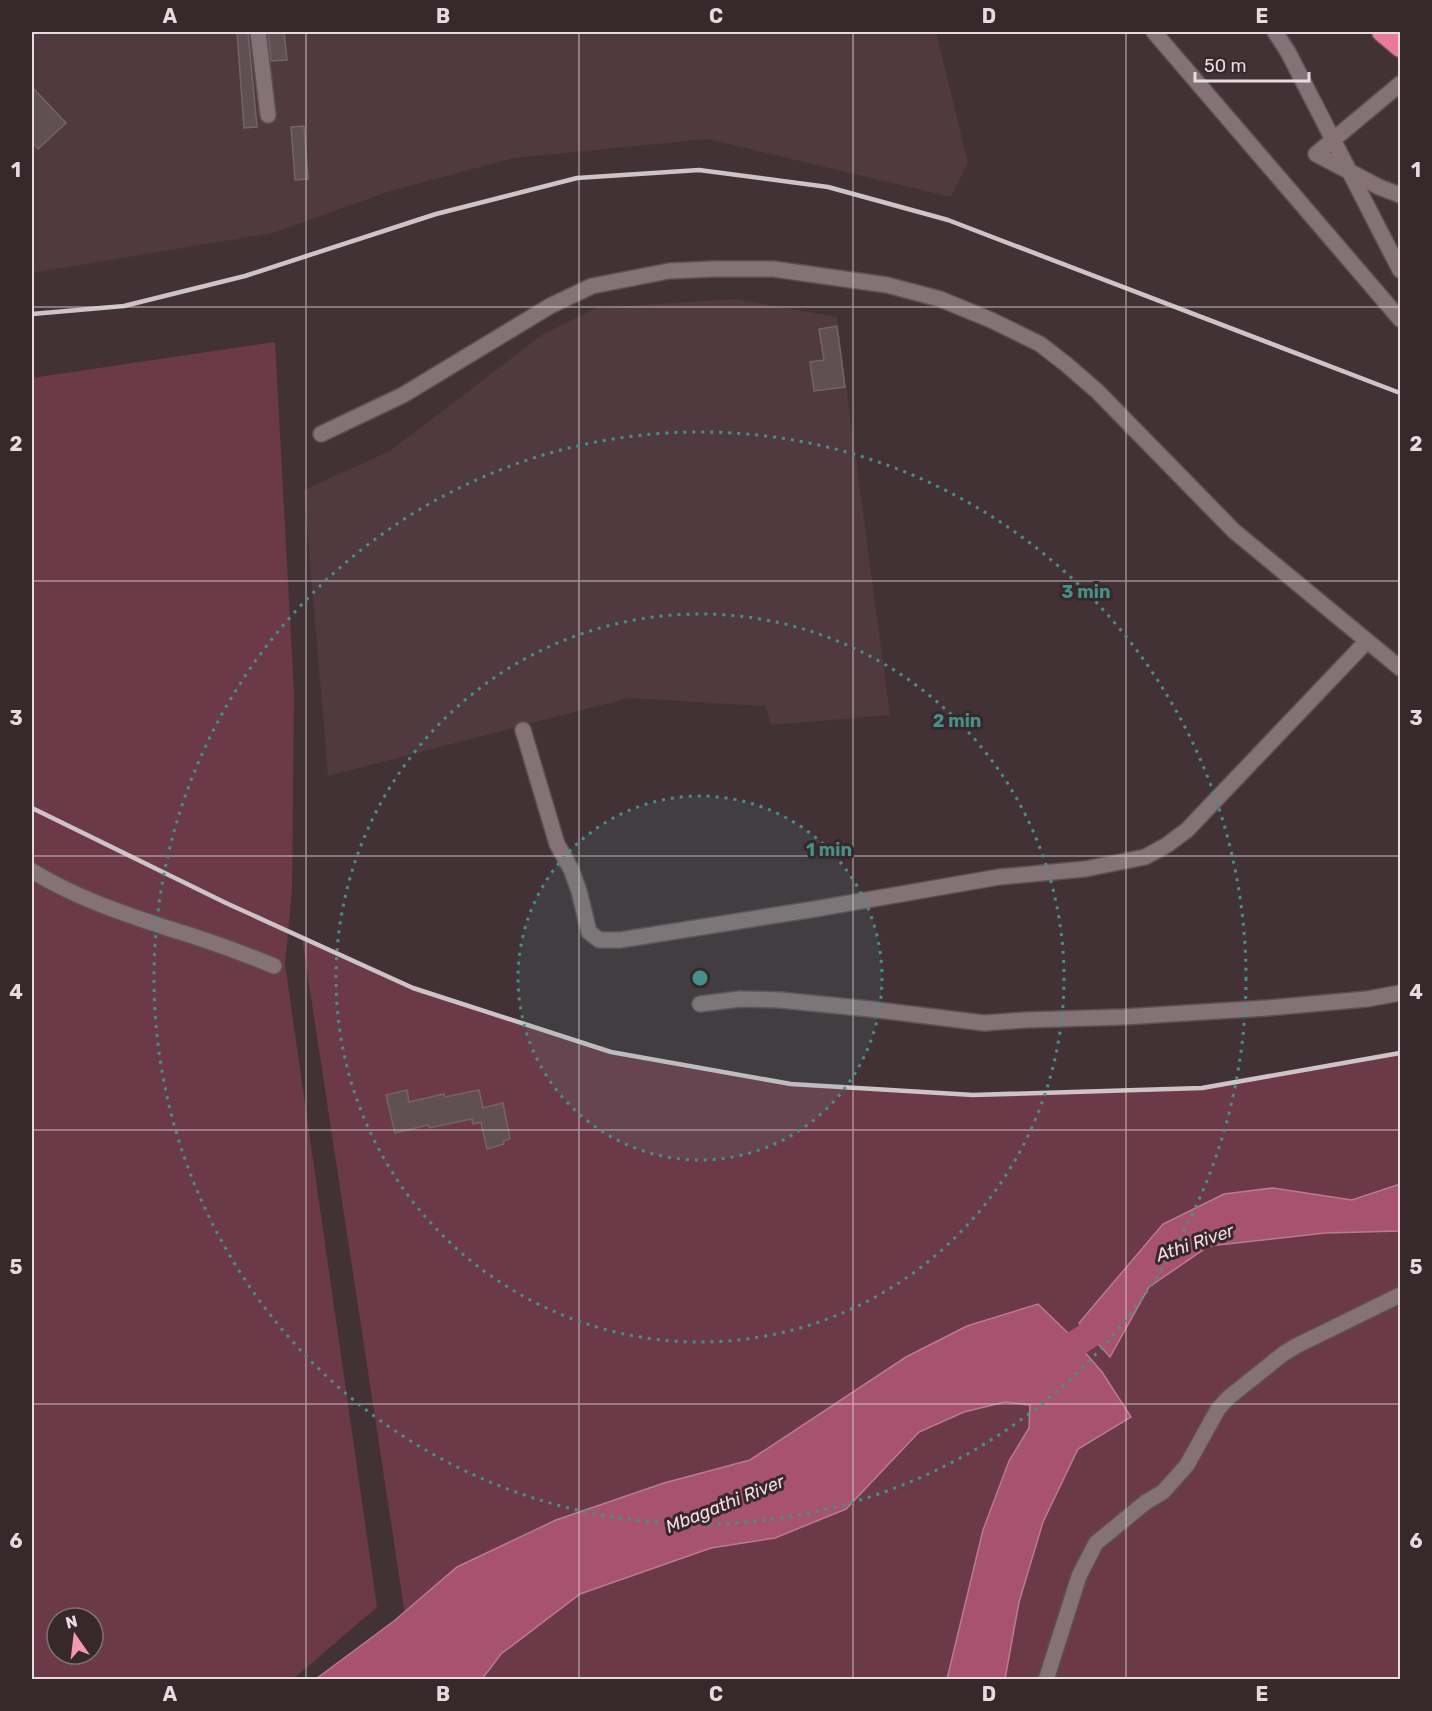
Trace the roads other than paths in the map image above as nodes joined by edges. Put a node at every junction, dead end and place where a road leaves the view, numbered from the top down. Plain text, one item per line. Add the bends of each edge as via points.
1 (258, 32) edge
2 (1154, 32) edge
3 (1275, 32) edge
4 (1381, 32) edge
5 (1401, 48) edge
6 (1401, 84) edge
7 (268, 115) dead end
8 (1333, 140) junction
9 (1349, 171) junction
10 (1401, 195) edge
11 (1401, 270) edge
12 (1401, 319) edge
13 (321, 434) dead end
14 (1367, 641) junction
15 (1401, 668) edge
16 (523, 730) dead end
17 (32, 871) edge
18 (274, 966) dead end
19 (1401, 993) edge
20 (700, 1004) dead end
21 (1401, 1295) edge
22 (1046, 1680) edge

1 - 7 street
2 - 12 street
3 - 8 street
4 - 5 highway
6 - 8 street
8 - 9 street
8 - 9 street via 1316,154
9 - 10 street
9 - 11 street
13 - 14 street via 403,395 550,306 592,286 669,271 713,269 773,269 887,285 940,299 1040,344 1097,391 1234,531
14 - 15 street
14 - 16 street via 1187,830 1145,857 1085,869 999,877 640,938 599,940 590,932 572,869 557,844
17 - 18 street via 56,886 117,912
19 - 20 street via 1171,1015 984,1023 780,1000
21 - 22 street via 1296,1346 1228,1398 1178,1476 1096,1543 1079,1576

